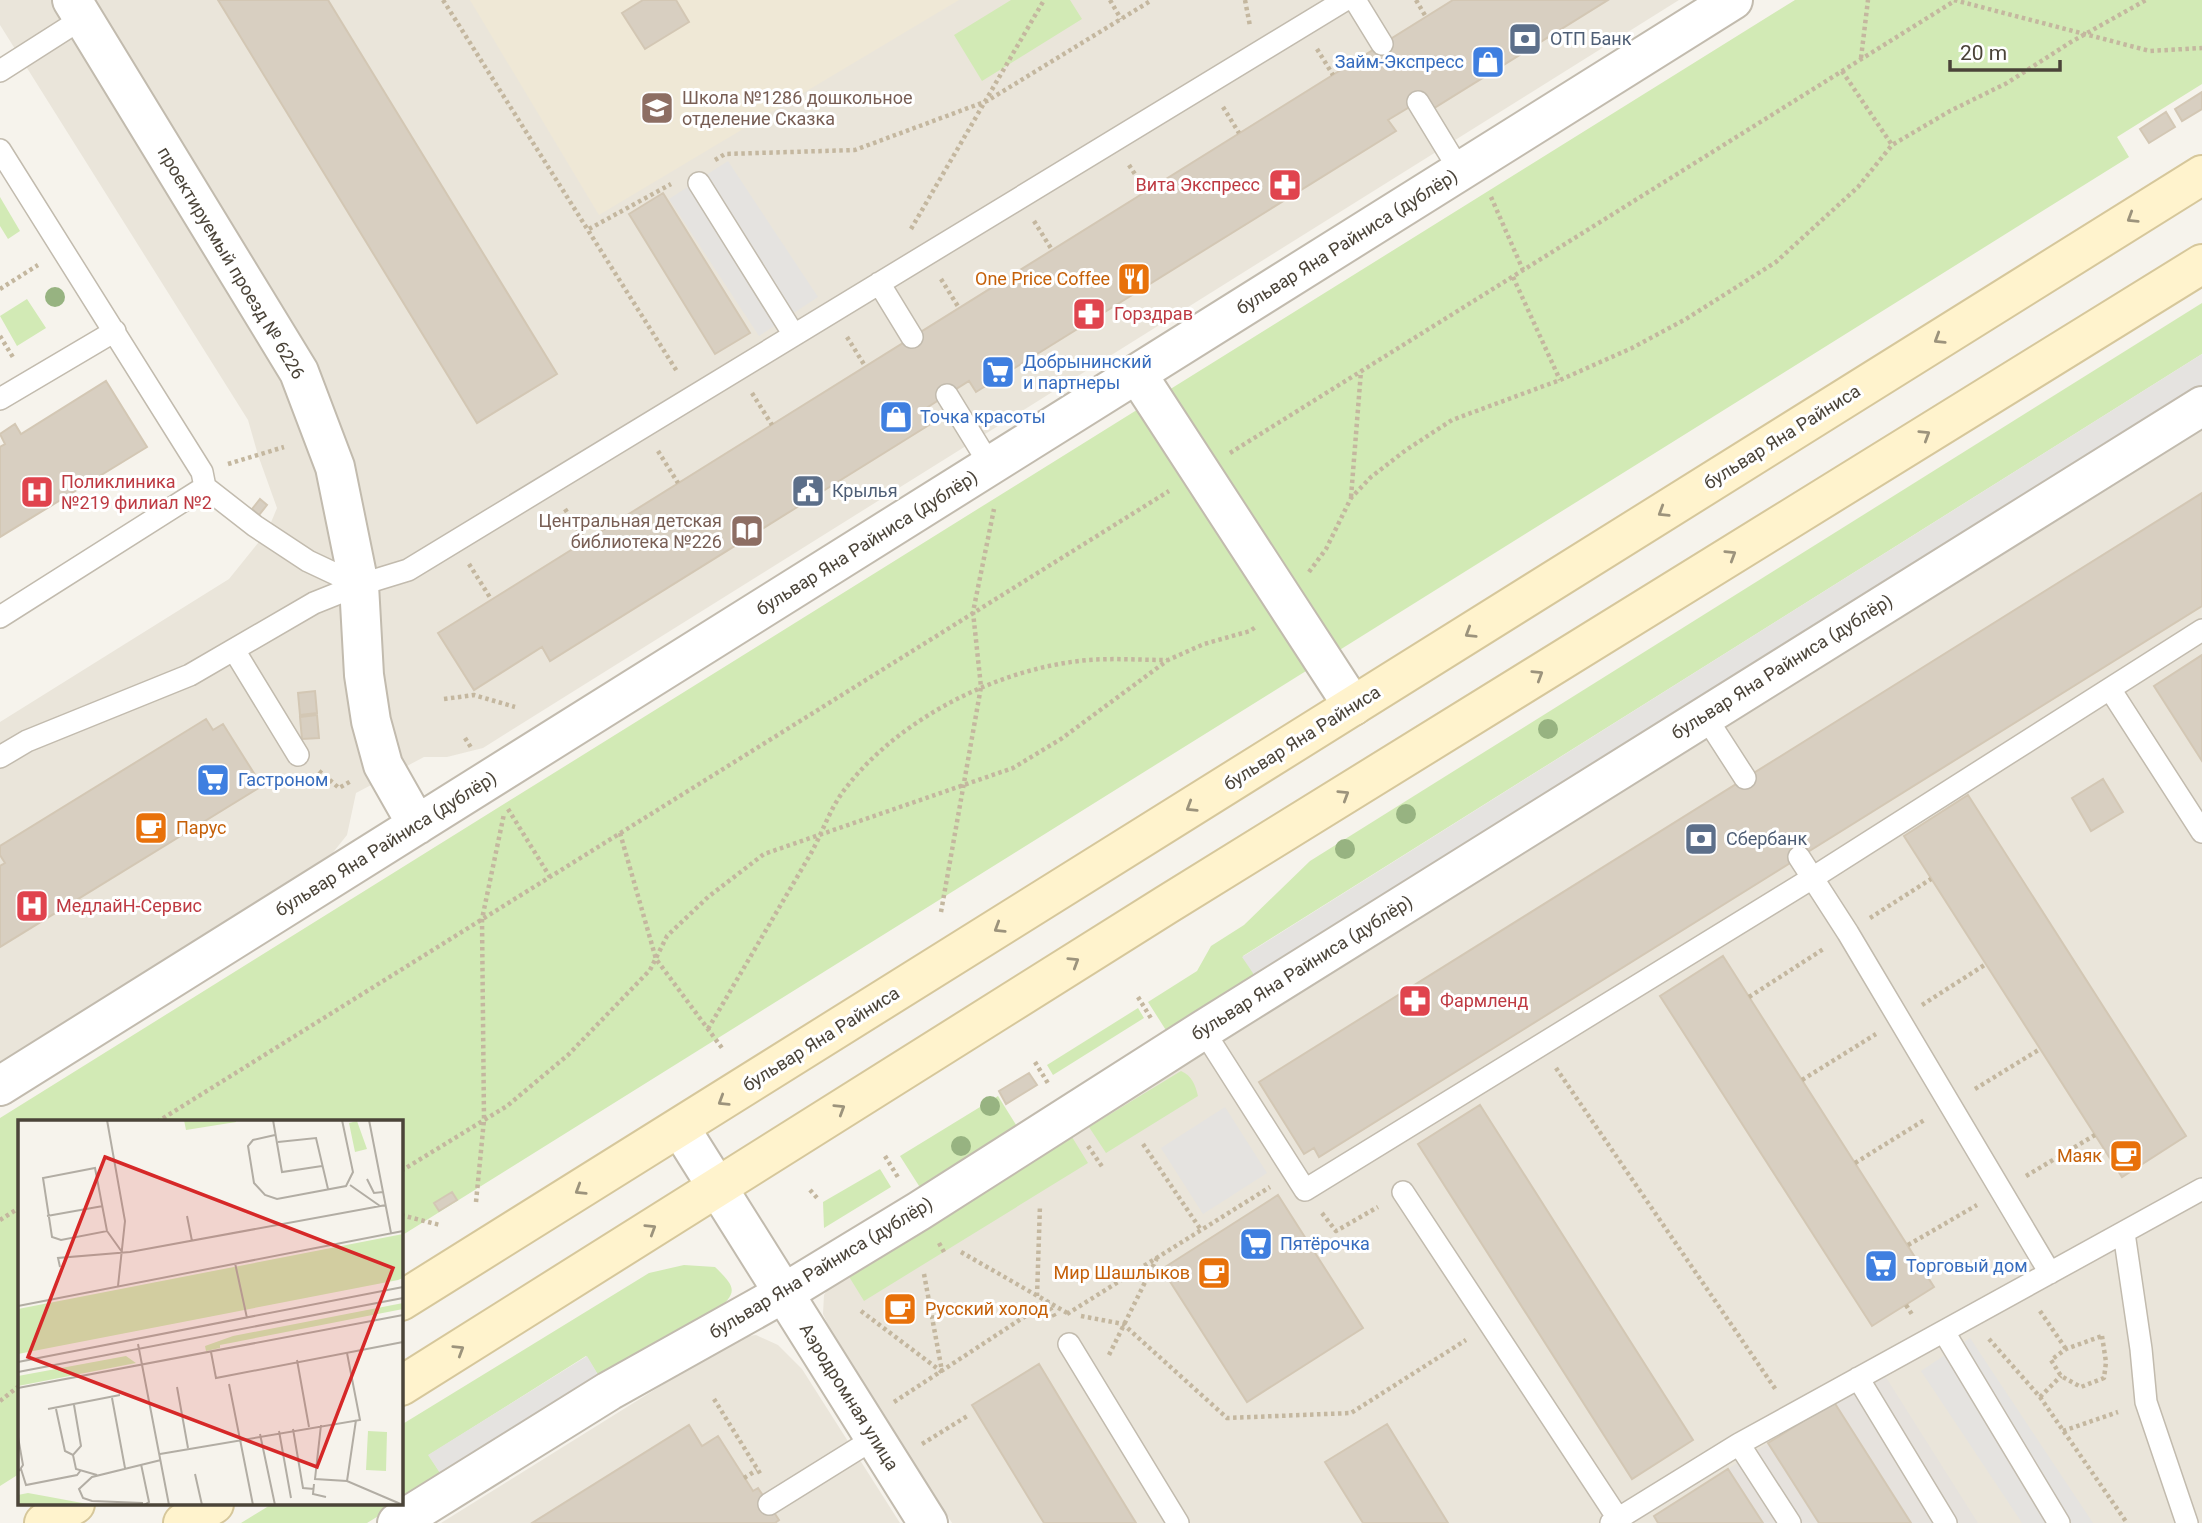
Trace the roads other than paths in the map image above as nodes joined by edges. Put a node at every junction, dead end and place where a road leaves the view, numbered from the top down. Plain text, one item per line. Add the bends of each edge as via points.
1 (1345, 0) edge
2 (1355, 0) edge
3 (1733, 0) edge
4 (77, 9) edge
5 (1382, 44) dead end
6 (0, 71) edge
7 (1418, 102) dead end
8 (0, 150) edge
9 (1460, 171) junction
10 (2202, 175) edge
11 (689, 181) road end
12 (2202, 264) edge
13 (879, 283) junction
14 (114, 331) junction
15 (794, 335) junction
16 (912, 337) dead end
17 (1137, 374) junction
18 (947, 395) dead end
19 (0, 400) edge
20 (2202, 406) edge
21 (203, 479) junction
22 (993, 483) junction
23 (359, 585) junction
24 (0, 617) edge
25 (2202, 630) edge
26 (234, 650) junction
27 (2110, 689) junction
28 (1353, 706) junction
29 (1705, 716) junction
30 (298, 755) dead end
31 (0, 757) edge
32 (1745, 778) dead end
33 (416, 825) junction
34 (2202, 832) edge
35 (1800, 857) dead end
36 (1814, 877) junction
37 (1203, 1030) junction
38 (0, 1086) edge
39 (680, 1128) junction
40 (717, 1187) junction
41 (2202, 1189) edge
42 (1404, 1192) road end
43 (2124, 1233) junction
44 (2050, 1273) junction
45 (784, 1293) junction
46 (402, 1300) edge
47 (1944, 1332) junction
48 (1069, 1344) dead end
49 (1858, 1378) junction
50 (402, 1385) edge
51 (870, 1430) junction
52 (1739, 1444) junction
53 (773, 1502) road end
54 (72, 1506) edge
55 (211, 1506) edge
56 (1616, 1522) edge
57 (44, 1523) edge
58 (183, 1523) edge
59 (397, 1523) edge
60 (928, 1523) edge
61 (1178, 1523) edge
62 (1790, 1523) edge
63 (1946, 1523) edge
64 (2059, 1523) edge
65 (2187, 1523) edge

1 - 13 lane
2 - 5 lane
3 - 9 street, бульвар Яна Райниса (дублёр)
4 - 6 lane
4 - 23 street, проектируемый проезд № 6226 via 299,372 335,467
7 - 9 lane
8 - 14 lane
9 - 17 street, бульвар Яна Райниса (дублёр)
10 -> 28 main road, бульвар Яна Райниса
11 - 15 lane
40 -> 12 main road
13 - 15 lane
13 - 16 lane
14 - 19 lane
14 - 21 lane
15 - 23 lane via 408,570
17 - 22 street, бульвар Яна Райниса (дублёр)
17 - 28 street
18 - 22 lane
20 - 29 street, бульвар Яна Райниса (дублёр)
21 - 23 lane via 255,526 308,561
21 - 24 lane
22 - 33 street, бульвар Яна Райниса (дублёр)
23 - 26 lane via 314,603
23 - 33 street, проектируемый проезд № 6226 via 371,721 383,765
25 - 27 lane
26 - 30 lane
26 - 31 lane via 190,675 27,741
27 - 34 lane
27 - 36 lane
28 -> 39 main road, бульвар Яна Райниса
29 - 32 lane
29 - 37 street, бульвар Яна Райниса (дублёр)
33 - 38 street, бульвар Яна Райниса (дублёр)
35 - 36 lane
36 - 37 lane via 1305,1190
36 - 44 lane
37 - 45 street, бульвар Яна Райниса (дублёр)
39 - 40 street, Аэродромная улица
39 -> 46 main road, бульвар Яна Райниса
40 - 45 street, Аэродромная улица
50 -> 40 main road
41 - 43 lane
42 - 56 lane
43 - 44 lane
43 - 65 lane via 2146,1402
44 - 47 lane
45 - 51 street, Аэродромная улица
45 - 59 street, бульвар Яна Райниса (дублёр) via 609,1391
47 - 49 lane
47 - 64 lane
48 - 61 lane
49 - 52 lane
49 - 63 lane
51 - 53 lane
51 - 60 street, Аэродромная улица
52 - 56 lane
52 - 62 lane
54 - 57 main road
55 - 58 main road

